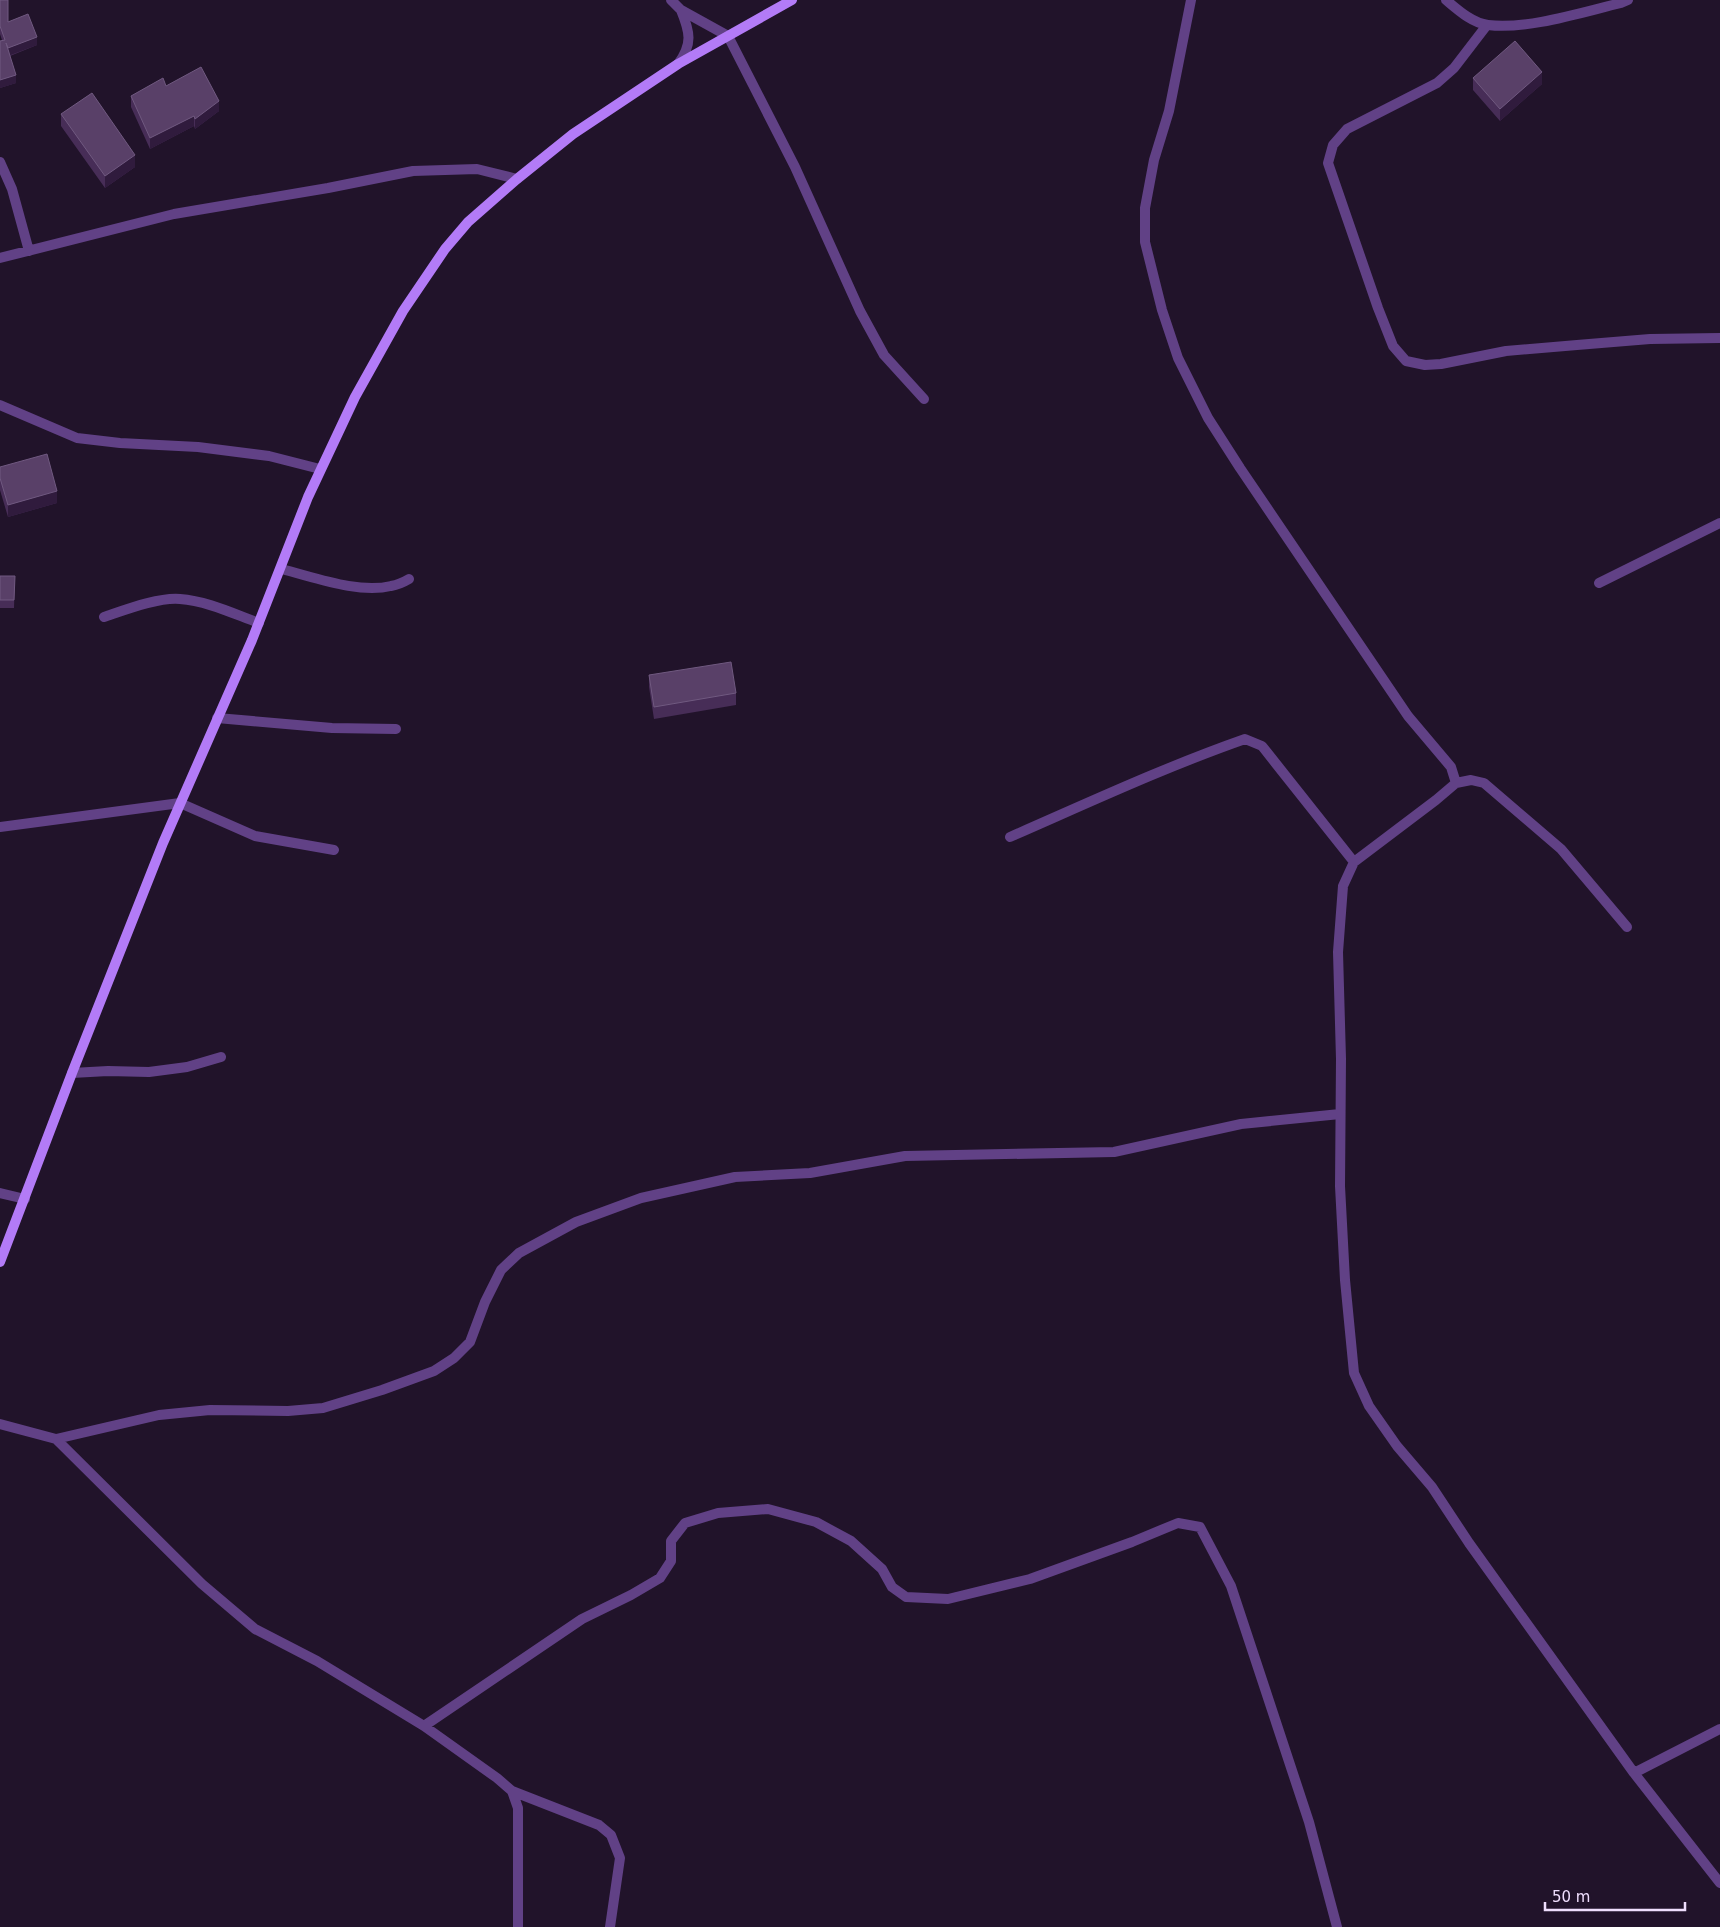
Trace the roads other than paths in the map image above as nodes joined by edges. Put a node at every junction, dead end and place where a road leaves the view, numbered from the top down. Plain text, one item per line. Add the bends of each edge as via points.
1 (671, 0) edge
2 (792, 0) edge
3 (1192, 0) edge
4 (1446, 0) edge
5 (1628, 0) edge
6 (681, 10) junction
7 (1487, 25) junction
8 (728, 36) junction
9 (678, 64) junction
10 (0, 162) edge
11 (517, 179) junction
12 (29, 251) junction
13 (0, 258) edge
14 (1720, 338) edge
15 (924, 399) dead end
16 (0, 405) edge
17 (320, 469) junction
18 (1720, 523) edge
19 (281, 569) junction
20 (409, 579) dead end
21 (1599, 583) dead end
22 (104, 617) dead end
23 (259, 623) junction
24 (217, 718) junction
25 (396, 729) dead end
26 (1456, 783) junction
27 (180, 803) junction
28 (0, 828) edge
29 (1010, 837) dead end
30 (334, 850) dead end
31 (1354, 862) junction
32 (1627, 927) dead end
33 (221, 1057) dead end
34 (72, 1073) junction
35 (1340, 1114) junction
36 (0, 1194) edge
37 (25, 1198) junction
38 (0, 1262) edge
39 (0, 1424) edge
40 (56, 1439) junction
41 (424, 1726) junction
42 (1720, 1729) edge
43 (1634, 1773) junction
44 (512, 1791) junction
45 (1720, 1883) edge
46 (518, 1927) edge
47 (610, 1927) edge
48 (1337, 1927) edge

1 - 6 street
2 - 8 main road
3 - 26 street via 1145,208 1145,242 1175,350 1208,418 1240,468 1408,716 1451,767
4 - 7 street via 1463,15
5 - 7 street via 1555,19 1517,25
6 - 8 street
6 - 9 street via 689,39 688,49
7 - 14 street via 1454,68 1437,83 1347,129 1333,145 1328,162 1393,346 1406,361 1426,365 1506,351 1559,346
8 - 9 main road
8 - 15 street via 795,166 860,311 884,355
9 - 11 main road via 573,134
10 - 12 street via 12,189
11 - 12 street via 477,169 413,171 174,214
11 - 17 main road via 468,222 402,311
12 - 13 street
16 - 17 street via 77,438 269,456
17 - 19 main road
18 - 21 street
19 - 20 street via 371,589
19 - 23 main road
22 - 23 street via 178,598
23 - 24 main road
24 - 25 street via 332,728
24 - 27 main road
26 - 31 street
26 - 32 street via 1471,780 1484,783 1530,821 1561,849
27 - 28 street
27 - 30 street via 255,836
27 - 34 main road
29 - 31 street via 1245,739 1262,746
31 - 35 street via 1343,886 1338,952
33 - 34 street via 149,1072
34 - 37 main road
35 - 40 street via 1241,1124 1114,1152 905,1156 810,1173 735,1177 641,1198 576,1222 519,1253 501,1270 470,1342 434,1371 323,1408 210,1410 159,1415
35 - 43 street via 1345,1280 1354,1374 1369,1406 1397,1446 1432,1487
36 - 37 street
37 - 38 main road
39 - 40 street
40 - 41 street via 202,1584 255,1629 317,1661
41 - 44 street
41 - 48 street via 582,1619 660,1578 671,1561 671,1541 684,1523 718,1514 768,1509 816,1522 851,1541 882,1569 892,1587 906,1597 948,1599 1030,1578 1178,1523 1200,1528 1231,1586 1309,1822
42 - 43 street
43 - 45 street
44 - 46 street via 518,1808
44 - 47 street via 598,1824 612,1836 620,1858

